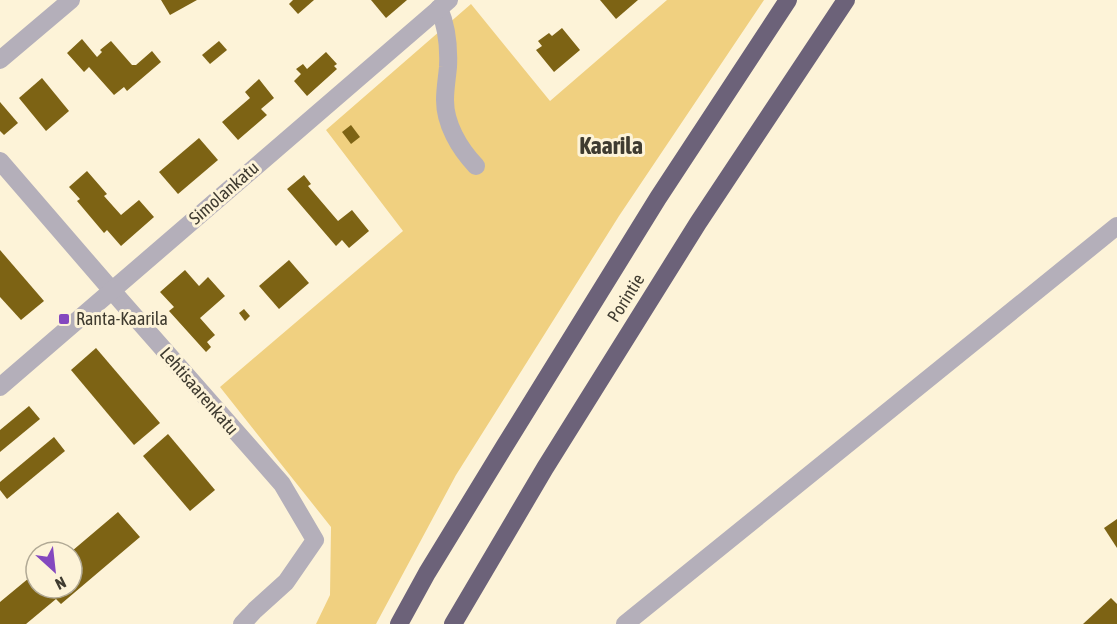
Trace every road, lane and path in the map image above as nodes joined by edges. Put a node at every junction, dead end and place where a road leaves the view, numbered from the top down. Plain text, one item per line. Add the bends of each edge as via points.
1 (71, 0) edge
2 (788, 0) edge
3 (846, 0) edge
4 (444, 4) edge
5 (0, 60) edge
6 (0, 161) edge
7 (476, 166) dead end
8 (1117, 226) edge
9 (111, 290) junction
10 (0, 387) edge
11 (242, 624) edge
12 (399, 624) edge
13 (453, 624) edge
14 (625, 624) edge

1 - 5 street
2 - 12 highway, Porintie via 658,198
3 - 13 highway, Porintie via 692,233
4 - 7 street via 448,65 445,101 450,126 464,154
4 - 9 street, Simolankatu
6 - 9 street, Lehtisaarenkatu
8 - 14 street
9 - 10 street, Simolankatu
9 - 11 street, Lehtisaarenkatu via 282,484 315,540 286,582

